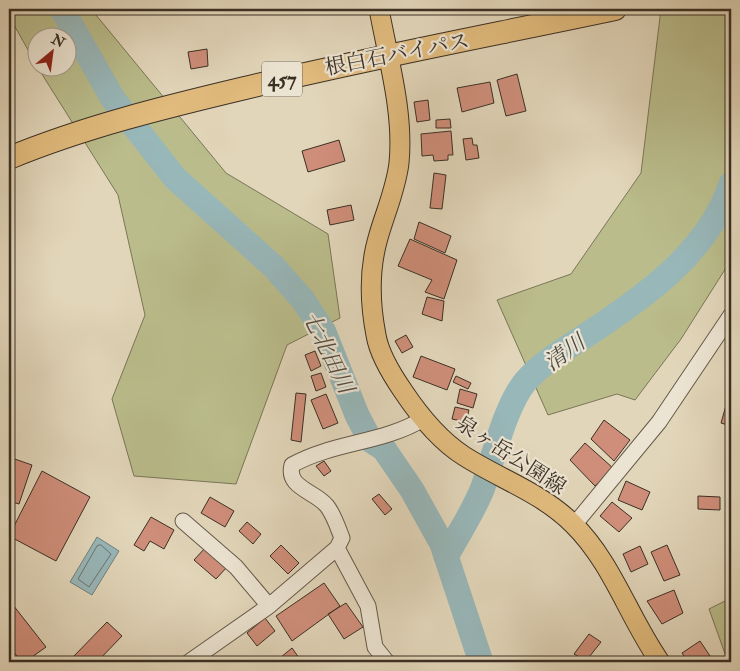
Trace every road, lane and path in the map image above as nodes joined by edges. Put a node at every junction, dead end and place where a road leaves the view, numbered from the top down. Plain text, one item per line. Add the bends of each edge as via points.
1 (379, 9) edge
2 (616, 9) edge
3 (388, 56) junction
4 (9, 158) edge
5 (731, 315) edge
6 (416, 424) junction
7 (182, 521) dead end
8 (574, 525) junction
9 (337, 548) junction
10 (268, 606) junction
11 (189, 662) edge
12 (386, 662) edge
13 (660, 662) edge

1 - 3 main road, 泉ヶ岳公園線
2 - 3 highway, 根白石バイパス / 457
3 - 4 highway, 根白石バイパス / 457 via 176,104
3 - 6 main road, 泉ヶ岳公園線 via 400,135 399,164 377,240 370,285 376,337
5 - 8 street via 660,422
6 - 8 main road, 泉ヶ岳公園線 via 464,456 556,508
6 - 9 street via 292,465 290,472 294,482 326,506 342,538
7 - 10 street via 236,566
8 - 13 main road, 泉ヶ岳公園線 via 602,559 645,641
9 - 10 street
9 - 12 street via 368,606 375,647
10 - 11 street

